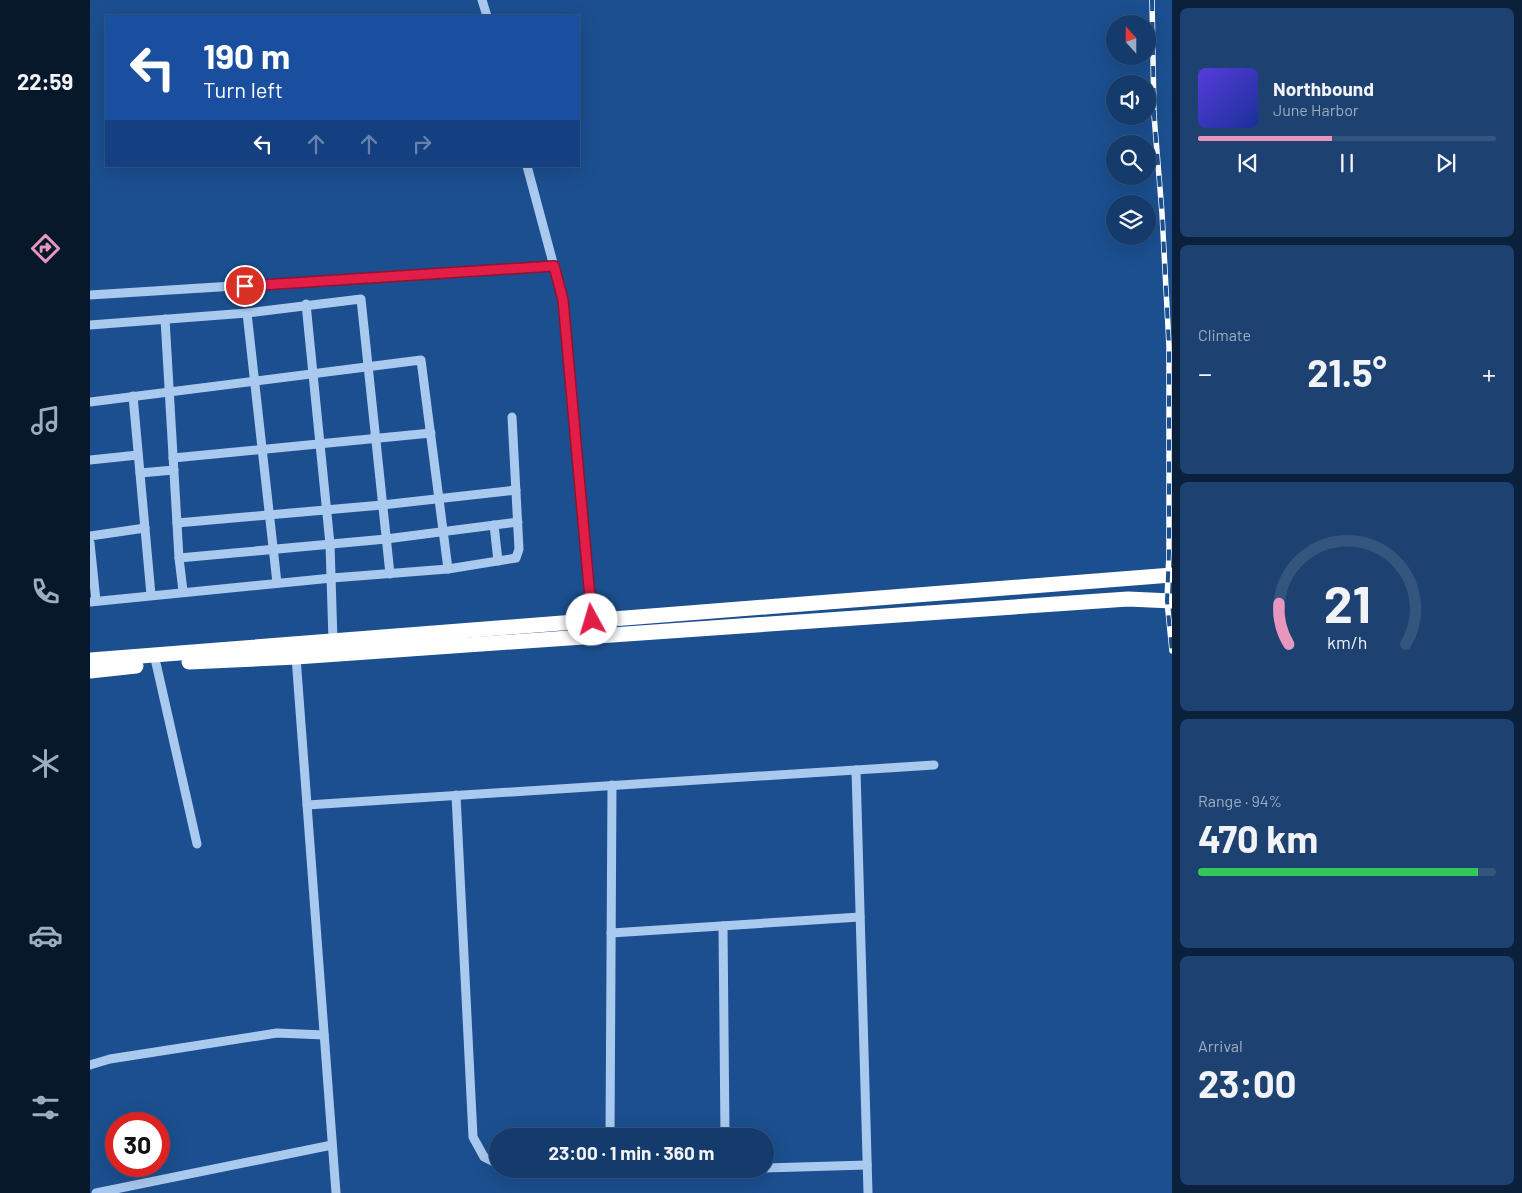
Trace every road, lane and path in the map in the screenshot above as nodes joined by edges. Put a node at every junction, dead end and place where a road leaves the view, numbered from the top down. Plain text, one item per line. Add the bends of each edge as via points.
1 (482, 0) edge
2 (487, 15) edge
3 (527, 167) edge
4 (554, 266) junction
5 (90, 296) edge
6 (306, 304) junction
7 (247, 313) junction
8 (165, 319) junction
9 (90, 325) edge
10 (369, 366) junction
11 (313, 374) junction
12 (254, 380) junction
13 (169, 390) junction
14 (133, 396) junction
15 (90, 402) edge
16 (512, 417) dead end
17 (431, 433) junction
18 (376, 438) junction
19 (320, 444) junction
20 (262, 450) junction
21 (138, 455) junction
22 (173, 458) junction
23 (90, 460) edge
24 (174, 470) junction
25 (140, 473) junction
26 (516, 490) junction
27 (439, 498) junction
28 (382, 505) junction
29 (327, 510) junction
30 (269, 514) junction
31 (518, 522) junction
32 (177, 523) junction
33 (494, 525) junction
34 (145, 528) junction
35 (443, 531) junction
36 (90, 536) edge
37 (386, 539) junction
38 (90, 543) edge
39 (330, 544) junction
40 (273, 549) junction
41 (179, 558) junction
42 (498, 561) junction
43 (448, 569) junction
44 (390, 574) junction
45 (1171, 574) edge
46 (332, 578) junction
47 (277, 583) junction
48 (183, 591) junction
49 (151, 595) junction
50 (93, 601) edge
51 (1172, 601) edge
52 (592, 620) junction
53 (333, 641) junction
54 (296, 657) junction
55 (90, 660) edge
56 (156, 664) junction
57 (90, 671) edge
58 (934, 765) dead end
59 (856, 770) junction
60 (612, 785) junction
61 (456, 795) junction
62 (307, 805) junction
63 (197, 844) dead end
64 (860, 917) junction
65 (723, 926) junction
66 (611, 933) junction
67 (324, 1036) junction
68 (90, 1065) edge
69 (610, 1128) edge
70 (725, 1128) edge
71 (332, 1145) junction
72 (489, 1160) edge
73 (867, 1165) junction
74 (774, 1168) edge
75 (96, 1193) edge
76 (336, 1193) edge
77 (868, 1193) edge

1 - 2 street
3 - 4 street
4 - 5 street
4 - 52 street via 563,300
6 - 7 street
6 - 10 street via 361,299
6 - 11 street
7 - 8 street
7 - 12 street
8 - 9 street
8 - 13 street
10 - 11 street
10 - 17 street via 421,360
10 - 18 street
11 - 12 street
11 - 19 street
12 - 13 street
12 - 20 street
13 - 14 street
13 - 22 street
14 - 15 street
14 - 21 street
16 - 26 street
17 - 18 street
17 - 27 street
18 - 19 street
18 - 28 street
19 - 20 street
19 - 29 street
20 - 22 street
20 - 30 street
21 - 23 street
21 - 25 street
22 - 24 street
24 - 25 street
24 - 32 street
25 - 34 street
26 - 27 street
26 - 31 street
27 - 28 street
27 - 35 street
28 - 29 street
28 - 37 street
29 - 30 street
29 - 39 street
30 - 32 street
30 - 40 street
31 - 33 street
31 - 42 street via 516,558
32 - 41 street
33 - 35 street
33 - 42 street
34 - 36 street
34 - 49 street
35 - 37 street
35 - 43 street
37 - 39 street
37 - 44 street
38 - 50 street
39 - 40 street
39 - 46 street
40 - 41 street
40 - 47 street
41 - 48 street
42 - 43 street
43 - 44 street
44 - 46 street
45 - 52 highway
46 - 47 street
46 - 53 street
47 - 48 street
48 - 49 street
49 - 50 street
51 - 54 highway via 1128,599
52 - 53 highway
53 - 55 highway
54 - 56 highway
54 - 62 street
56 - 57 highway
56 - 63 street
58 - 59 street
59 - 60 street
59 - 64 street
60 - 61 street
60 - 66 street
61 - 62 street
61 - 72 street via 473,1137 484,1157
62 - 67 street
64 - 65 street
64 - 73 street
65 - 66 street
65 - 70 street
66 - 69 street
67 - 68 street via 277,1033 110,1059
67 - 71 street
71 - 75 street
71 - 76 street
73 - 74 street
73 - 77 street

